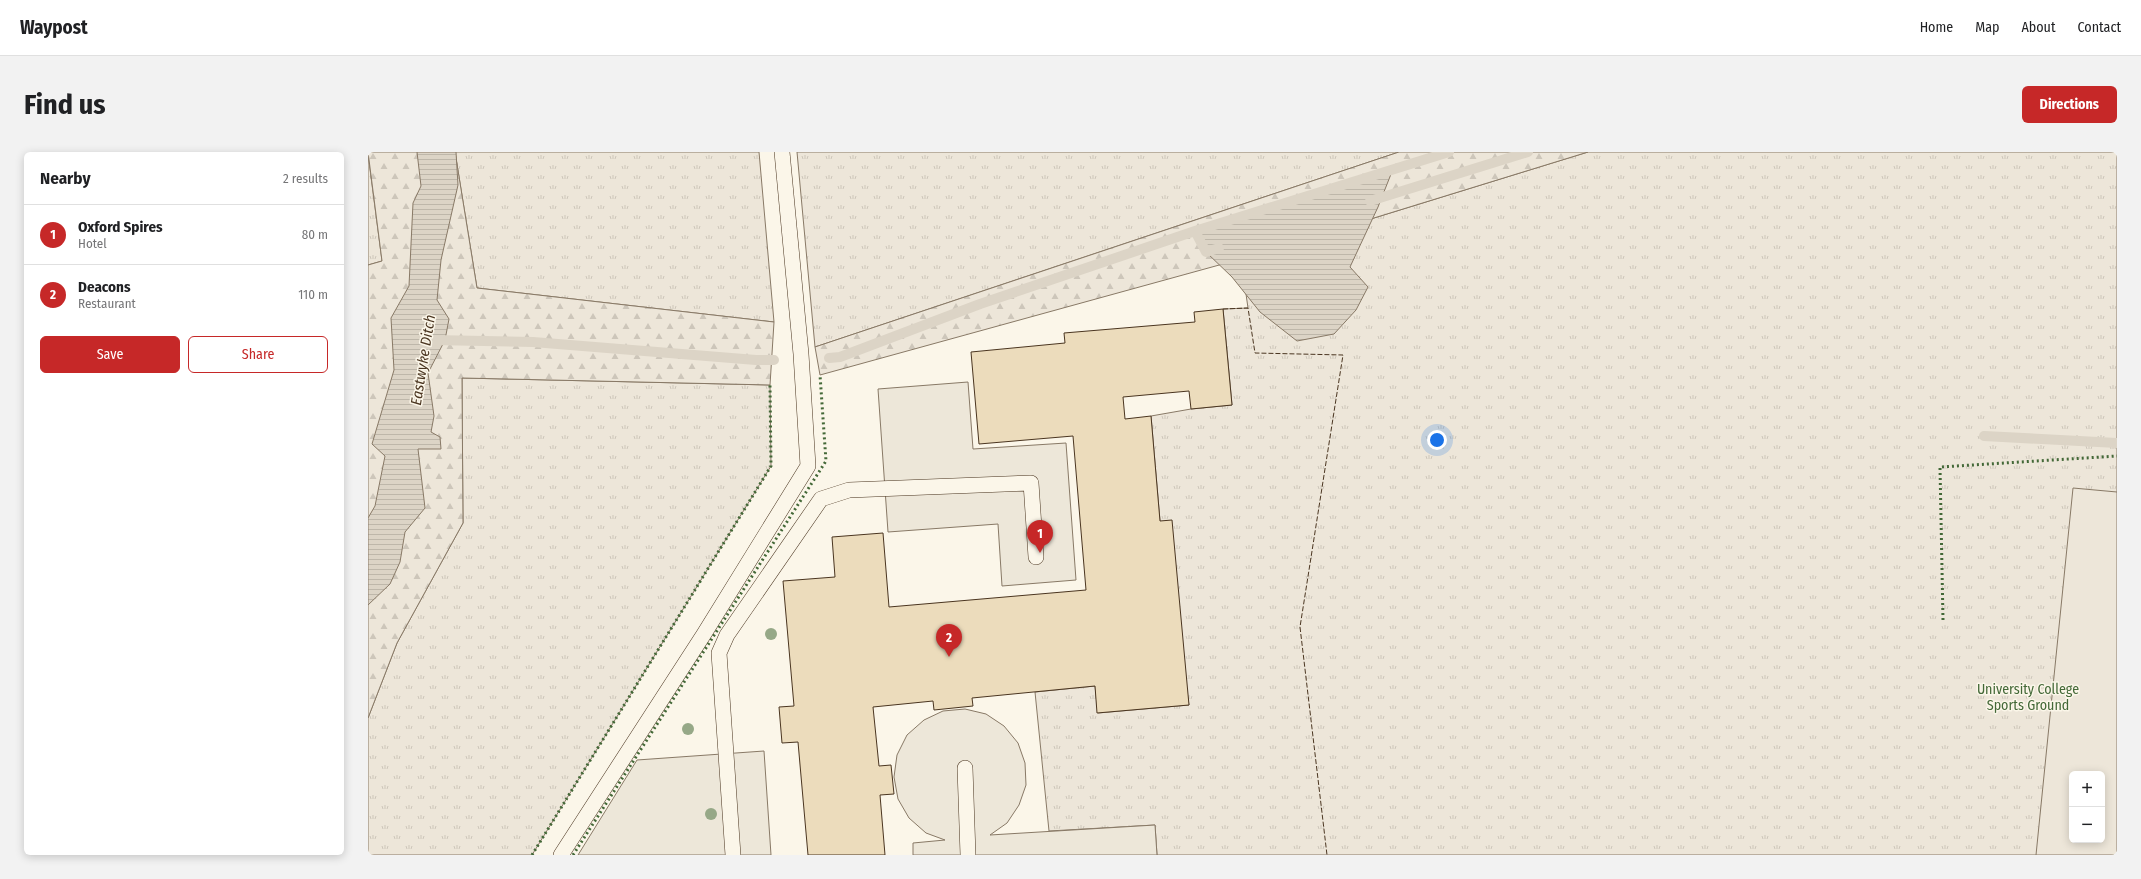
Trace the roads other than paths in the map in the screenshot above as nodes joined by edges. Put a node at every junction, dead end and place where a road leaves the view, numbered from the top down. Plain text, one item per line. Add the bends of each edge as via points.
1 (782, 152) edge
2 (1036, 557) dead end
3 (965, 768) dead end
4 (561, 855) edge
5 (734, 855) edge
6 (968, 855) edge

1 - 4 lane via 801,354 808,466 704,634
2 - 5 lane via 1031,483 849,490 821,499 727,635 719,653
3 - 6 lane

